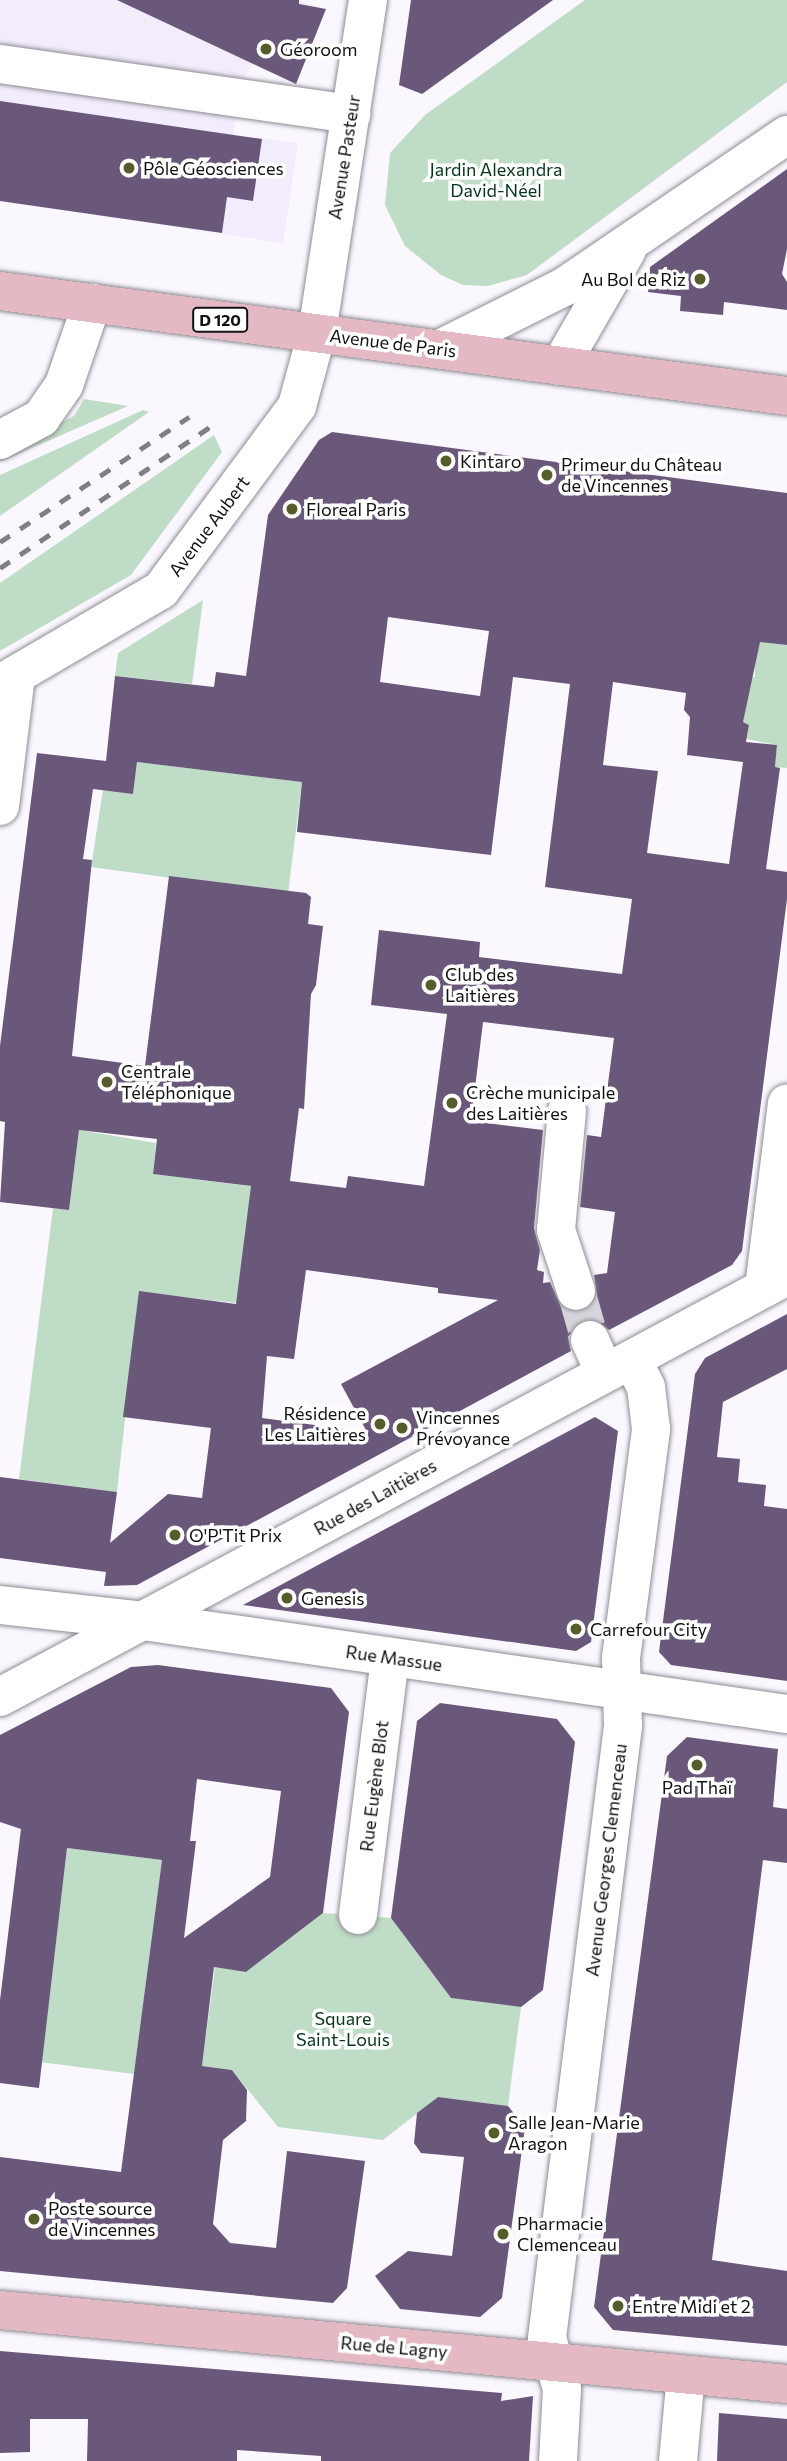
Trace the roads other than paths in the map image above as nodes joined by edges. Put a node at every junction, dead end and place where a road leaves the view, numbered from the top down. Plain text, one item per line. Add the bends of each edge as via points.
1 (368, 0) edge
2 (0, 64) edge
3 (351, 114) junction
4 (787, 135) edge
5 (630, 246) junction
6 (0, 291) edge
7 (92, 303) junction
8 (319, 323) junction
9 (440, 349) junction
10 (561, 366) junction
11 (787, 396) edge
12 (0, 440) edge
13 (8, 679) edge
14 (0, 806) edge
15 (787, 1102) edge
16 (567, 1111) dead end
17 (776, 1282) edge
18 (576, 1292) tunnel mouth
19 (609, 1358) junction
20 (0, 1605) edge
21 (136, 1620) junction
22 (390, 1658) junction
23 (622, 1691) junction
24 (0, 1697) edge
25 (787, 1714) edge
26 (358, 1915) dead end
27 (0, 2310) edge
28 (555, 2363) junction
29 (686, 2375) junction
30 (787, 2384) edge
31 (558, 2461) edge
32 (678, 2461) edge

1 - 3 street, Avenue Pasteur
2 - 3 street
3 - 8 street, Avenue Pasteur
4 - 5 street
5 - 9 street via 551,295
5 - 10 street
6 - 7 main road, Avenue de Paris / D 120
7 - 8 main road, Avenue de Paris / D 120
7 - 12 street via 64,386 41,418
8 - 9 main road, Avenue de Paris / D 120
8 - 13 street, Avenue Aubert via 297,406 167,582
9 - 10 main road, Avenue de Paris / D 120
10 - 11 main road, Avenue de Paris / D 120
13 - 14 street
15 - 17 street
16 - 18 street via 556,1230
17 - 19 street, Rue des Laitières
19 - 21 street, Rue des Laitières via 230,1576
19 - 23 street, Avenue Georges Clemenceau via 646,1387 652,1429 621,1658
20 - 21 street, Rue Massue
21 - 22 street, Rue Massue
21 - 24 street, Rue des Laitières
22 - 23 street, Rue Massue
22 - 26 street, Rue Eugène Blot
23 - 25 street, Rue Massue
23 - 28 street, Avenue Georges Clemenceau via 619,1753 547,2338
27 - 28 main road, Rue de Lagny
28 - 29 main road, Rue de Lagny
28 - 31 street, Avenue Georges Clemenceau via 562,2389
29 - 30 main road, Rue de Lagny
29 - 32 street

